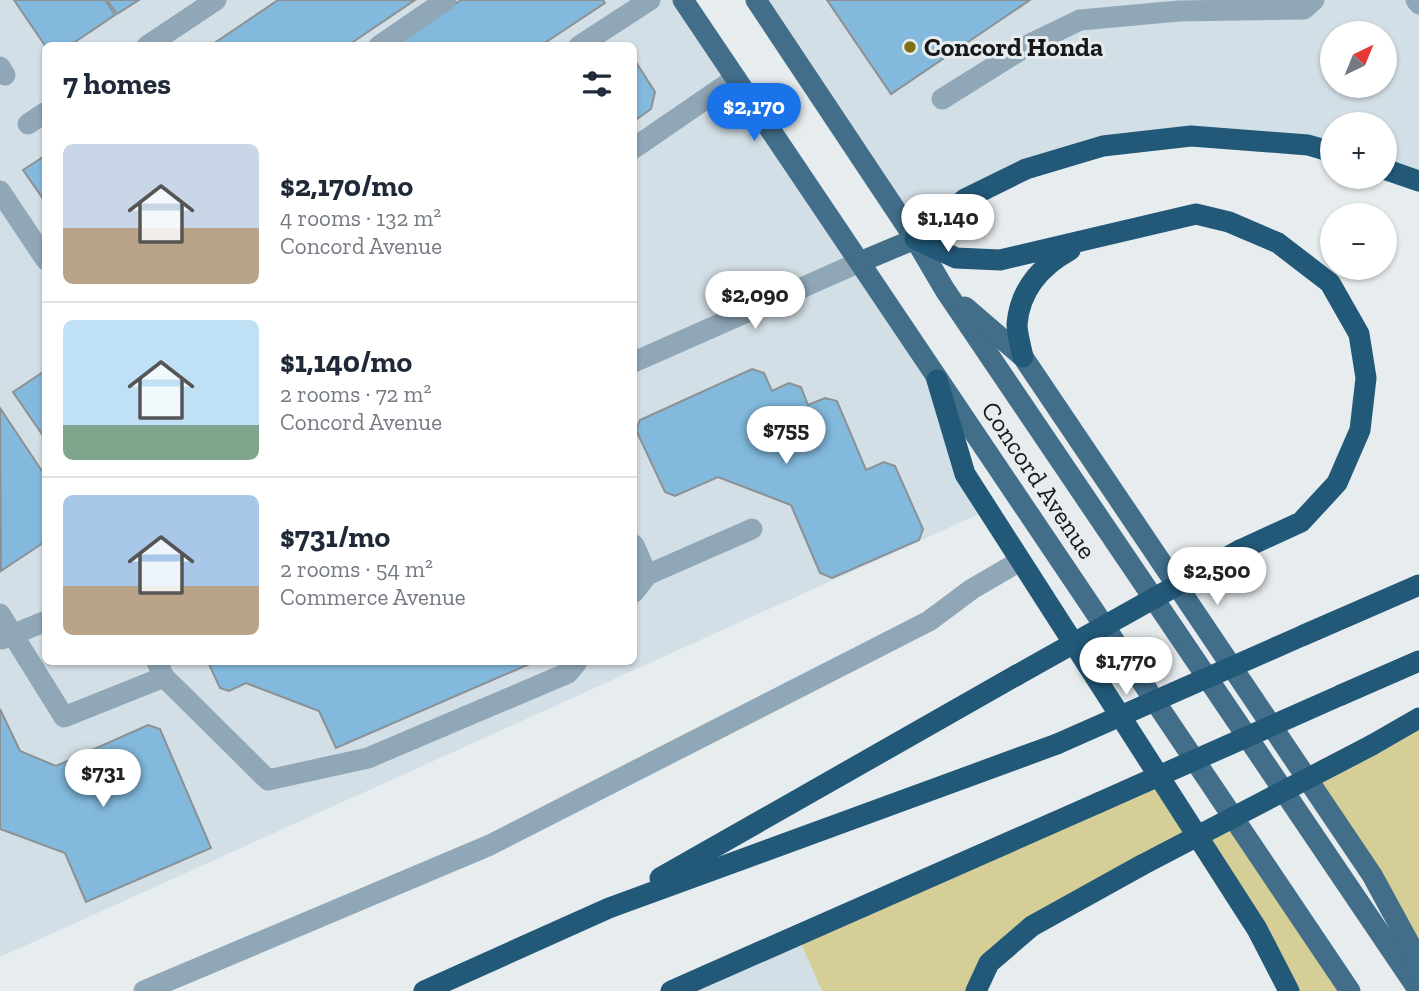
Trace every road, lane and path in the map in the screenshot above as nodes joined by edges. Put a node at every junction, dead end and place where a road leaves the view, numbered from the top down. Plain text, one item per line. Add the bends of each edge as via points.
1 (216, 0) edge
2 (446, 0) edge
3 (650, 0) edge
4 (683, 0) edge
5 (756, 0) edge
6 (1314, 0) edge
7 (153, 42) edge
8 (385, 42) edge
9 (585, 42) edge
10 (736, 78) junction
11 (942, 99) dead end
12 (637, 147) edge
13 (1320, 148) edge
14 (1397, 173) edge
15 (1419, 181) edge
16 (0, 191) edge
17 (915, 239) junction
18 (1090, 239) junction
19 (42, 254) edge
20 (860, 262) junction
21 (945, 290) junction
22 (1023, 357) junction
23 (637, 361) edge
24 (937, 380) junction
25 (752, 529) dead end
26 (1020, 561) junction
27 (637, 564) edge
28 (640, 584) edge
29 (1419, 585) edge
30 (0, 614) edge
31 (42, 623) edge
32 (7, 637) edge
33 (1419, 661) edge
34 (575, 665) edge
35 (160, 669) edge
36 (1419, 718) edge
37 (609, 908) junction
38 (1417, 958) edge
39 (144, 991) edge
40 (424, 991) edge
41 (671, 991) edge
42 (976, 991) edge
43 (1289, 991) edge
44 (1350, 991) edge
45 (1419, 991) edge

1 - 7 street
2 - 8 street
3 - 9 street
4 - 10 main road, Concord Avenue
5 - 17 main road, Concord Avenue
6 - 11 street via 1304,9 1179,11 1080,20 1032,43
10 - 12 street
10 - 20 main road, Concord Avenue
13 - 17 highway via 1191,136 1103,146 1026,169 965,200
14 - 15 highway
16 - 19 street
17 - 18 highway via 956,258 1000,260
17 - 20 main road
17 - 21 main road, Concord Avenue
18 - 22 highway via 1047,262 1025,292 1017,325
18 - 37 highway, bridge via 1196,214 1278,243 1330,283 1359,334 1366,378 1360,430 1337,483 1301,522 1240,550
20 - 23 street
20 - 24 main road, Concord Avenue
21 - 22 main road, Concord Avenue
21 - 45 main road, Concord Avenue
22 - 38 main road, Concord Avenue via 1372,875
24 - 26 highway via 965,474
24 - 44 main road, Concord Avenue
25 - 28 street
26 - 39 street via 929,621 490,845
26 - 43 highway via 1257,929
27 - 28 street
29 - 37 highway, bridge via 1057,744
30 - 32 street
31 - 32 street
32 - 35 street via 64,717
33 - 41 highway, bridge
34 - 35 street via 568,673 368,758 268,780
36 - 42 highway, bridge via 1032,926 989,963
37 - 40 highway

